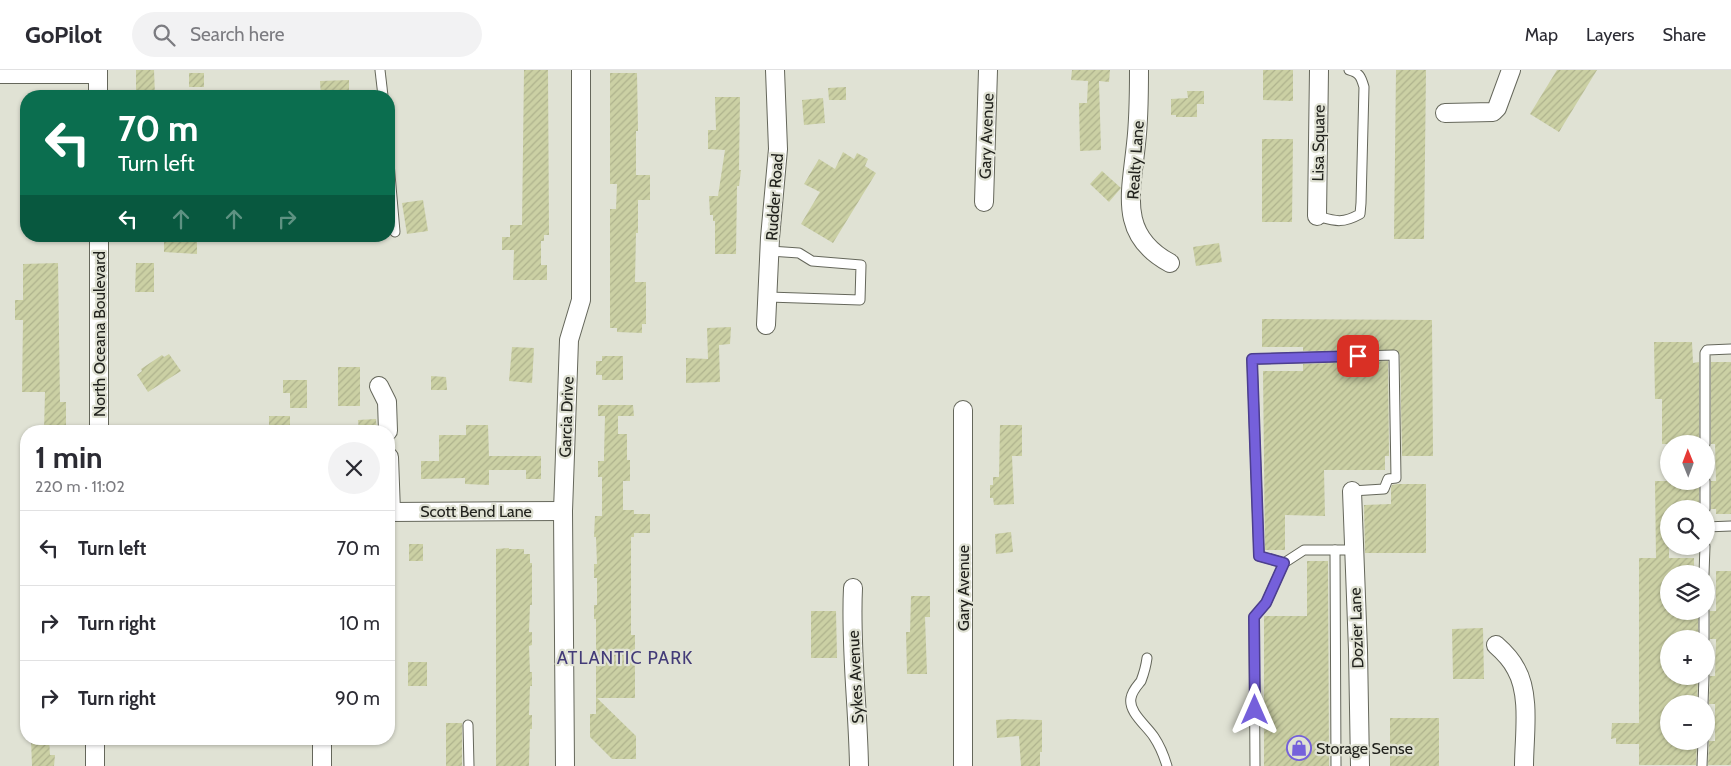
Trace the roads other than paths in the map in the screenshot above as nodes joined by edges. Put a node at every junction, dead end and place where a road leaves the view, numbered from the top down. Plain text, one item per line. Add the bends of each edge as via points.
1 (380, 70) edge
2 (581, 70) edge
3 (775, 70) edge
4 (988, 70) edge
5 (1139, 70) edge
6 (1319, 70) edge
7 (1349, 70) edge
8 (1511, 70) edge
9 (98, 72) edge
10 (0, 74) edge
11 (98, 90) edge
12 (382, 90) edge
13 (1445, 112) dead end
14 (984, 202) dead end
15 (1317, 216) joint
16 (99, 242) edge
17 (770, 251) junction
18 (1170, 263) dead end
19 (768, 297) junction
20 (766, 325) dead end
21 (1731, 349) edge
22 (379, 386) dead end
23 (963, 410) dead end
24 (98, 425) edge
25 (388, 425) edge
26 (1705, 435) edge
27 (1352, 491) joint
28 (563, 511) junction
29 (395, 512) edge
30 (1731, 526) edge
31 (1715, 527) edge
32 (1335, 550) junction
33 (1353, 550) junction
34 (1284, 563) junction
35 (853, 588) dead end
36 (1496, 645) dead end
37 (1147, 658) dead end
38 (468, 725) dead end
39 (95, 745) edge
40 (322, 745) edge
41 (1703, 750) edge
42 (95, 766) edge
43 (322, 766) edge
44 (469, 766) edge
45 (564, 766) edge
46 (859, 766) edge
47 (963, 766) edge
48 (1167, 766) edge
49 (1255, 766) edge
50 (1336, 766) edge
51 (1360, 766) edge
52 (1524, 766) edge
53 (1702, 766) edge

1 - 12 lane
2 - 28 street, Garcia Drive via 581,300 569,340
3 - 17 street, Rudder Road via 778,149
4 - 14 street, Gary Avenue
5 - 18 street, Realty Lane via 1139,115 1130,200 1138,234 1147,247
6 - 15 street, Lisa Square
7 - 15 lane via 1360,75 1364,87 1360,214 1339,222
8 - 13 street via 1493,112
9 - 10 street
9 - 11 street
16 - 24 street, North Oceana Boulevard
17 - 19 street, Rudder Road
17 - 19 lane via 799,253 812,261 861,265 860,300
19 - 20 street, Rudder Road
21 - 26 lane via 1707,350 1705,353
22 - 25 street via 387,402
23 - 47 street, Gary Avenue
27 - 33 street, Dozier Lane
27 - 34 lane via 1384,489 1388,479 1396,478 1394,354 1252,359 1259,556
28 - 29 street, Scott Bend Lane
28 - 45 street, Garcia Drive
30 - 31 lane
32 - 33 lane
32 - 34 lane via 1304,550
32 - 50 lane
33 - 51 street, Dozier Lane
34 - 49 lane via 1266,603 1254,617
35 - 46 street, Sykes Avenue via 852,656
36 - 52 street via 1517,669 1522,684 1525,700
37 - 48 lane via 1130,699 1131,708 1156,739
38 - 44 lane
39 - 42 street
40 - 43 street
41 - 53 lane

